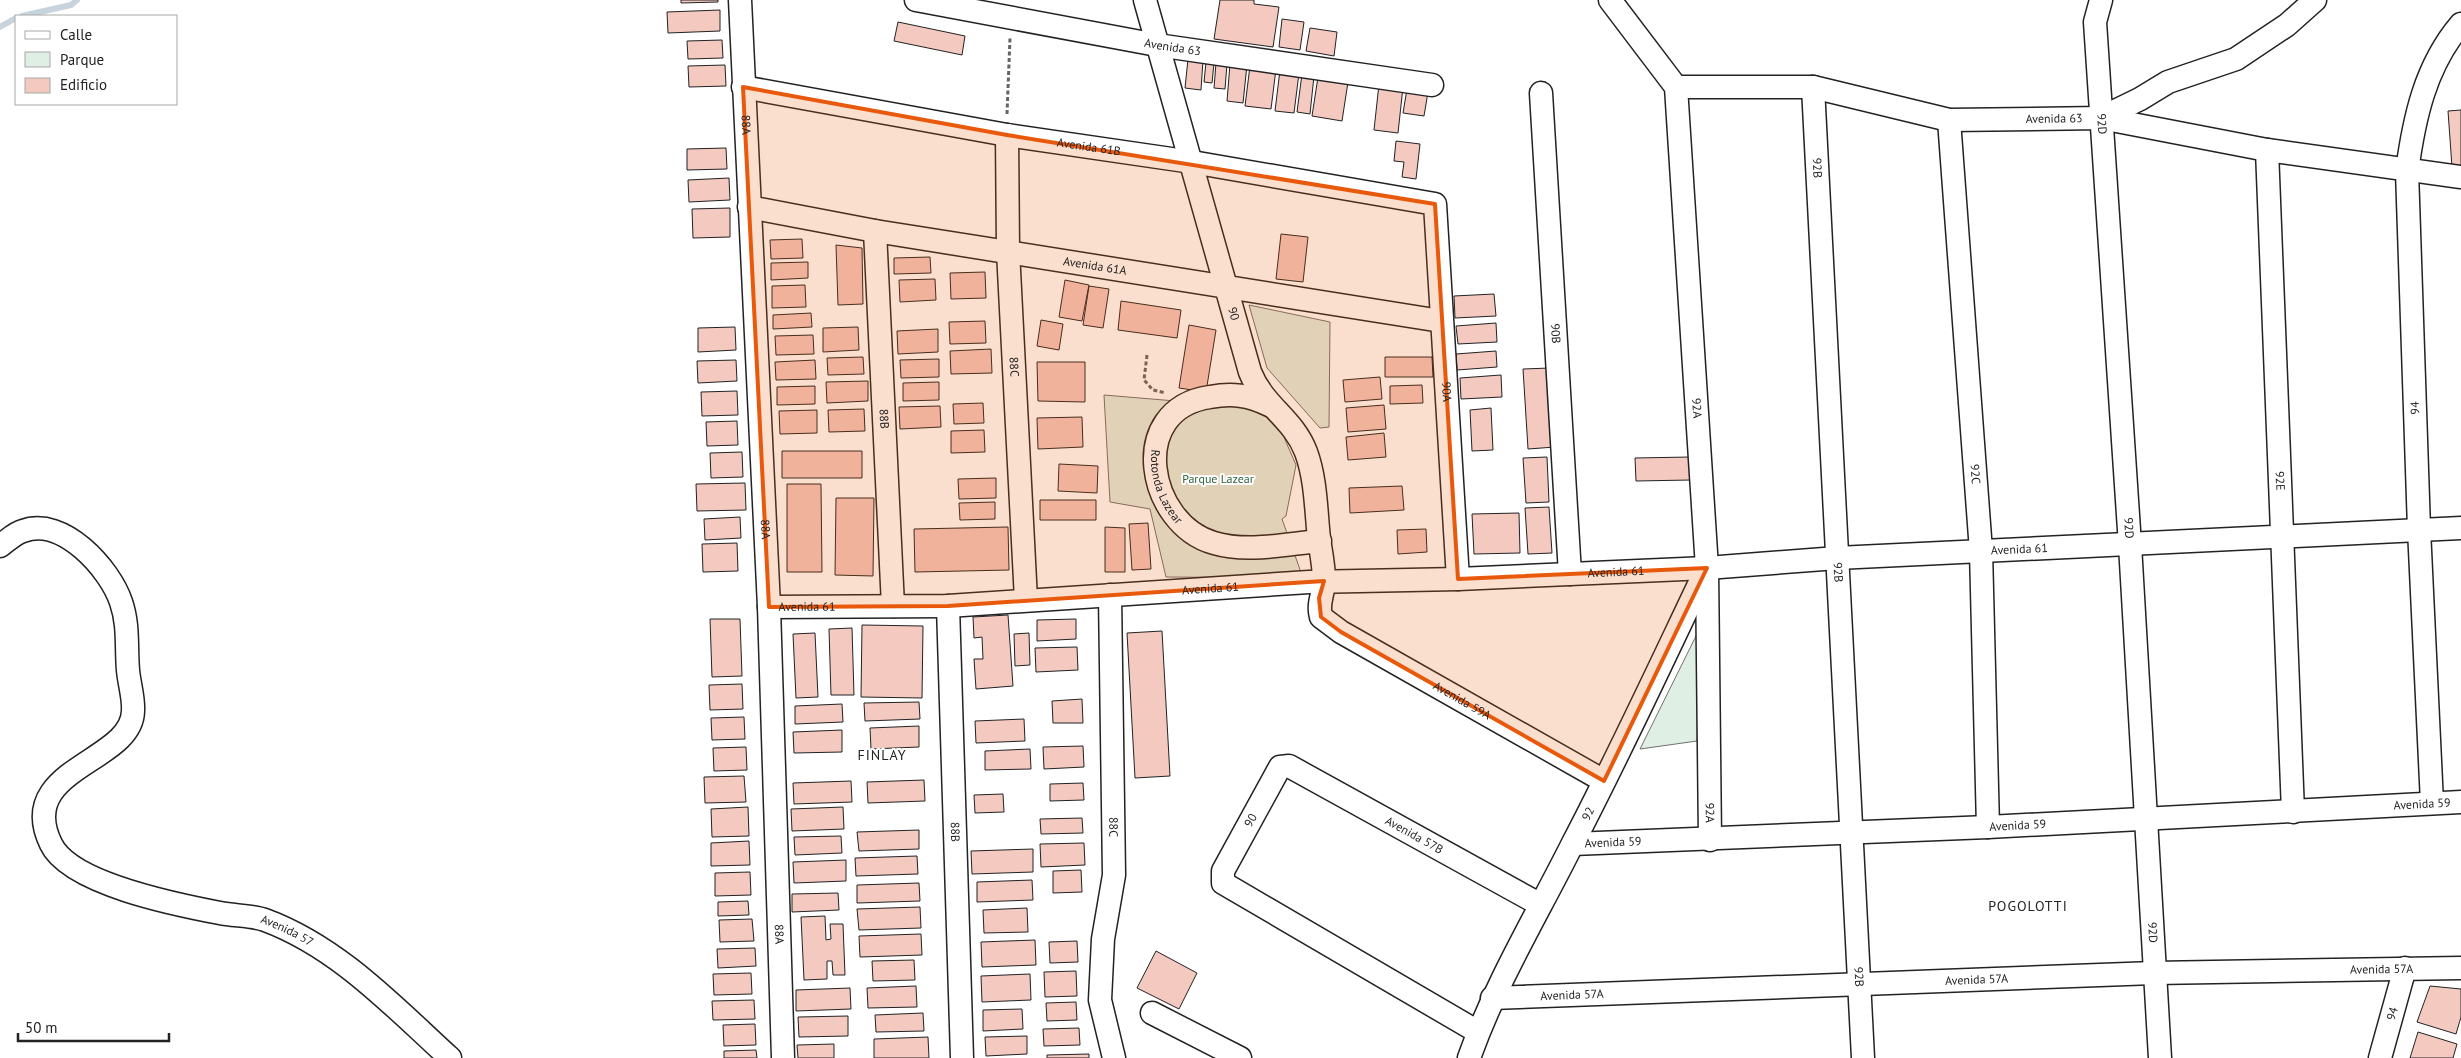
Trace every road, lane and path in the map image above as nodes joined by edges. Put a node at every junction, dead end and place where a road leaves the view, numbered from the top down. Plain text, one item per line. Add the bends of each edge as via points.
1 (740, 0) edge
2 (916, 0) edge
3 (1145, 0) edge
4 (1610, 0) edge
5 (2100, 0) edge
6 (2316, 0) edge
7 (1010, 17) junction
8 (2461, 24) edge
9 (1157, 45) junction
10 (1432, 85) dead end
11 (744, 87) junction
12 (1676, 87) junction
13 (1813, 87) junction
14 (1541, 93) dead end
15 (2101, 118) junction
16 (1949, 120) junction
17 (1007, 135) junction
18 (2267, 150) junction
19 (1192, 162) junction
20 (2407, 171) junction
21 (2461, 177) edge
22 (1436, 204) joint
23 (749, 207) junction
24 (875, 231) junction
25 (1008, 252) junction
26 (1226, 288) junction
27 (1441, 321) junction
28 (1147, 355) dead end
29 (1196, 399) junction
30 (1269, 405) junction
31 (2461, 528) edge
32 (2419, 529) junction
33 (2283, 536) junction
34 (1320, 541) junction
35 (2130, 545) junction
36 (0, 546) edge
37 (1981, 551) junction
38 (1837, 558) junction
39 (1707, 568) junction
40 (1570, 574) junction
41 (1458, 579) junction
42 (1324, 581) junction
43 (1110, 595) junction
44 (1026, 600) junction
45 (893, 606) junction
46 (948, 606) junction
47 (769, 607) junction
48 (1321, 617) joint
49 (1288, 766) joint
50 (1604, 781) junction
51 (2461, 802) edge
52 (2432, 803) junction
53 (2292, 812) junction
54 (2144, 820) junction
55 (1988, 828) junction
56 (1852, 834) junction
57 (1710, 840) junction
58 (1573, 844) junction
59 (1539, 904) junction
60 (2405, 968) junction
61 (2461, 968) edge
62 (2154, 973) junction
63 (1858, 986) junction
64 (1492, 998) junction
65 (1152, 1013) dead end
66 (1478, 1032) junction
67 (450, 1058) edge
68 (783, 1058) edge
69 (962, 1058) edge
70 (1114, 1058) edge
71 (1240, 1058) edge
72 (1469, 1058) edge
73 (1863, 1058) edge
74 (2160, 1058) edge
75 (2380, 1058) edge

1 - 11 street, 88A
2 - 7 street, Avenida 63
3 - 9 street, 90
4 - 12 street
5 - 15 street, 92D via 2095,22
6 - 15 street via 2287,25 2236,59 2168,82
7 - 9 street, Avenida 63
7 - 17 path
8 - 20 street, 94 via 2424,88 2414,121
9 - 10 street, Avenida 63
9 - 19 street, 90
11 - 17 street, Avenida 61B
11 - 23 street, 88A
12 - 13 street, Avenida 63
12 - 39 street, 92A
13 - 16 street, Avenida 63
13 - 38 street, 92B
14 - 40 street, 90B
15 - 16 street, Avenida 63
15 - 18 street, Avenida 63
15 - 35 street, 92D
16 - 37 street, 92C
17 - 19 street, Avenida 61B
17 - 25 street, 88C
18 - 20 street, Avenida 63
18 - 33 street, 92E
19 - 22 street, Avenida 61B
19 - 26 street, 90
20 - 21 street, Avenida 63
20 - 32 street, 94
22 - 27 street, 90A
23 - 24 street, Avenida 61A
23 - 47 street, 88A
24 - 25 street, Avenida 61A
24 - 45 street, 88B
25 - 26 street, Avenida 61A
25 - 44 street, 88C
26 - 27 street, Avenida 61A
26 - 30 street, 90 via 1250,372 1256,388
27 - 41 street, 90A
28 - 29 path via 1144,380 1153,390
29 - 30 street, Rotonda Lazear via 1239,395 1253,397
29 - 34 street, Rotonda Lazear via 1184,404 1163,423 1156,448 1162,495 1181,523 1212,543 1231,547
30 - 34 street, 90 via 1284,417 1306,453
31 - 32 street, Avenida 61
32 - 33 street, Avenida 61
32 - 52 street, 94
33 - 35 street, Avenida 61
33 - 53 street, 92E
34 - 42 street, 90
35 - 37 street, Avenida 61
35 - 54 street, 92D
36 - 67 street, Avenida 57 via 23,531 38,529 68,537 98,563 121,600 127,621 133,711 129,727 119,740 66,776 54,790 45,808 45,827 51,846 67,864 88,877 172,902 262,919 303,936 378,992
37 - 38 street, Avenida 61
37 - 55 street, 92C
38 - 39 street, Avenida 61
38 - 56 street, 92B
39 - 40 street, Avenida 61
39 - 50 street, 92
39 - 57 street, 92A
40 - 41 street, Avenida 61
41 - 42 street, Avenida 61
42 - 43 street, Avenida 61
42 - 48 street, 90 via 1319,598
43 - 44 street, Avenida 61
43 - 70 street, 88C via 1114,875 1103,939 1100,1000
44 - 46 street, Avenida 61
45 - 46 street, Avenida 61
45 - 47 street, Avenida 61
46 - 69 street, 88B
47 - 68 street, 88A
48 - 50 street, Avenida 59A via 1341,632
49 - 59 street, Avenida 57B
49 - 66 street, 90 via 1280,767 1223,870 1223,883
50 - 58 street, 92
51 - 52 street, Avenida 59
52 - 53 street, Avenida 59
53 - 54 street, Avenida 59
54 - 55 street, Avenida 59
54 - 62 street, 92D
55 - 56 street, Avenida 59
56 - 57 street, Avenida 59
56 - 63 street, 92B
57 - 58 street, Avenida 59
58 - 59 street, 92
59 - 64 street, 92
60 - 61 street, Avenida 57A
60 - 62 street, Avenida 57A
60 - 75 street, 94
62 - 63 street, Avenida 57A
62 - 74 street, 92D
63 - 64 street, Avenida 57A
63 - 73 street, 92B
64 - 66 street, 92
65 - 71 street
66 - 72 street, 92

